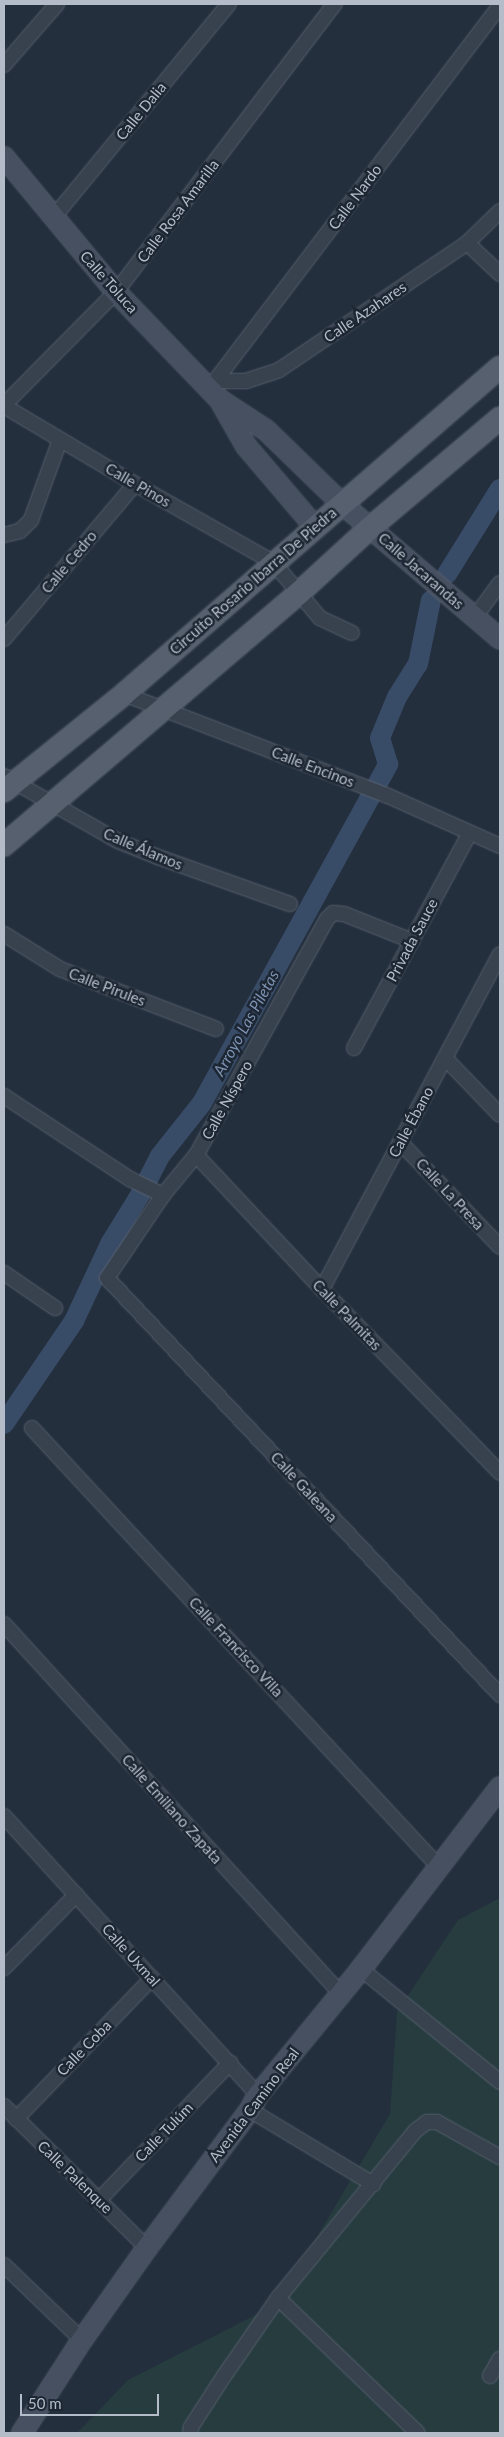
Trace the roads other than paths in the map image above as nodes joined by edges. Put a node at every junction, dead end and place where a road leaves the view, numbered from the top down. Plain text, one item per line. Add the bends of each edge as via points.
1 (57, 4) edge
2 (229, 4) edge
3 (335, 4) edge
4 (500, 6) edge
5 (4, 65) edge
6 (4, 157) edge
7 (500, 211) edge
8 (53, 218) junction
9 (467, 243) junction
10 (500, 274) edge
11 (116, 292) junction
12 (500, 367) edge
13 (215, 390) junction
14 (4, 405) edge
15 (500, 418) edge
16 (60, 440) junction
17 (135, 484) junction
18 (342, 503) junction
19 (315, 527) junction
20 (370, 528) junction
21 (4, 535) edge
22 (273, 562) junction
23 (500, 583) edge
24 (299, 593) junction
25 (475, 617) junction
26 (352, 633) dead end
27 (500, 639) edge
28 (4, 640) edge
29 (124, 694) junction
30 (164, 710) junction
31 (7, 783) edge
32 (52, 804) junction
33 (470, 833) junction
34 (4, 845) edge
35 (500, 846) edge
36 (290, 904) dead end
37 (4, 934) edge
38 (412, 941) junction
39 (500, 954) edge
40 (216, 1029) dead end
41 (354, 1048) dead end
42 (445, 1058) junction
43 (4, 1096) edge
44 (500, 1115) edge
45 (400, 1142) junction
46 (196, 1156) junction
47 (158, 1193) junction
48 (500, 1247) edge
49 (4, 1273) edge
50 (107, 1278) joint
51 (322, 1289) junction
52 (55, 1308) dead end
53 (32, 1428) dead end
54 (500, 1473) edge
55 (4, 1624) edge
56 (500, 1695) edge
57 (500, 1788) edge
58 (4, 1816) edge
59 (440, 1868) junction
60 (76, 1895) junction
61 (4, 1968) edge
62 (361, 1969) junction
63 (152, 1978) junction
64 (341, 1994) junction
65 (230, 2063) junction
66 (500, 2082) edge
67 (254, 2102) junction
68 (4, 2106) edge
69 (16, 2119) junction
70 (500, 2157) edge
71 (373, 2184) junction
72 (99, 2200) junction
73 (147, 2248) junction
74 (4, 2265) edge
75 (278, 2298) junction
76 (82, 2340) junction
77 (500, 2359) edge
78 (490, 2376) dead end
79 (22, 2433) edge
80 (190, 2433) edge
81 (418, 2433) edge

1 - 5 street
2 - 8 street, Calle Dalia
3 - 11 street, Calle Rosa Amarilla
4 - 13 street, Calle Nardo
6 - 8 main road, Calle Toluca
7 - 9 street, Calle Azahares
8 - 11 main road, Calle Toluca
9 - 10 street
9 - 13 street, Calle Azahares via 279,370
11 - 13 main road, Calle Toluca
11 - 14 street, Calle Rosa Amarilla
12 - 18 main road, Circuito Rosario Ibarra De Piedra
13 - 18 main road, Calle Toluca via 266,430
13 - 19 main road, Calle Toluca via 246,446
14 - 16 street, Calle Pinos
15 - 20 main road
16 - 17 street, Calle Pinos
16 - 21 street via 31,520 20,532
17 - 22 street, Calle Pinos
17 - 28 street, Calle Cedro
18 - 19 main road, Circuito Rosario Ibarra De Piedra
18 - 20 main road, Calle Jacarandas
19 - 22 main road, Circuito Rosario Ibarra De Piedra
20 - 24 main road
20 - 25 main road, Calle Jacarandas
22 - 24 street
22 - 29 main road, Circuito Rosario Ibarra De Piedra
23 - 25 street
24 - 26 street via 320,618
24 - 30 main road
25 - 27 main road, Calle Jacarandas
29 - 30 street, Calle Encinos
29 - 31 main road, Circuito Rosario Ibarra De Piedra
30 - 32 main road
30 - 33 street, Calle Encinos via 386,795
31 - 32 street, Calle Álamos
32 - 34 main road
32 - 36 street, Calle Álamos via 118,841
33 - 35 street, Calle Encinos
33 - 38 street, Privada Sauce
37 - 40 street, Calle Pirules via 60,969
38 - 41 street, Privada Sauce
38 - 46 street, Calle Níspero via 344,914 333,914 327,919
39 - 42 street, Calle Ébano
42 - 44 street
42 - 45 street, Calle Ébano
43 - 47 street via 130,1179
45 - 48 street, Calle La Presa
45 - 51 street, Calle Ébano
46 - 47 street, Calle Níspero
46 - 51 street, Calle Palmitas
47 - 50 street, Calle Níspero
49 - 52 street
50 - 56 street, Calle Galeana
51 - 54 street, Calle Palmitas
53 - 59 street, Calle Francisco Villa
55 - 64 street, Calle Emiliano Zapata
57 - 59 main road, Avenida Camino Real
58 - 60 street, Calle Uxmal
59 - 62 main road, Avenida Camino Real
60 - 61 street
60 - 63 street, Calle Uxmal
62 - 64 main road, Avenida Camino Real
62 - 66 street
63 - 65 street, Calle Uxmal
63 - 69 street, Calle Coba
64 - 67 main road, Avenida Camino Real
65 - 67 street, Calle Uxmal
65 - 72 street, Calle Tulúm
67 - 71 street, Calle Uxmal
67 - 73 main road, Avenida Camino Real
68 - 69 street, Calle Palenque
69 - 72 street, Calle Palenque
70 - 71 street via 437,2122 427,2122 415,2131
71 - 75 street
72 - 73 street, Calle Palenque
73 - 76 main road, Avenida Camino Real
74 - 76 street
75 - 80 street via 224,2376
75 - 81 street
76 - 79 main road, Avenida Camino Real
77 - 78 street

